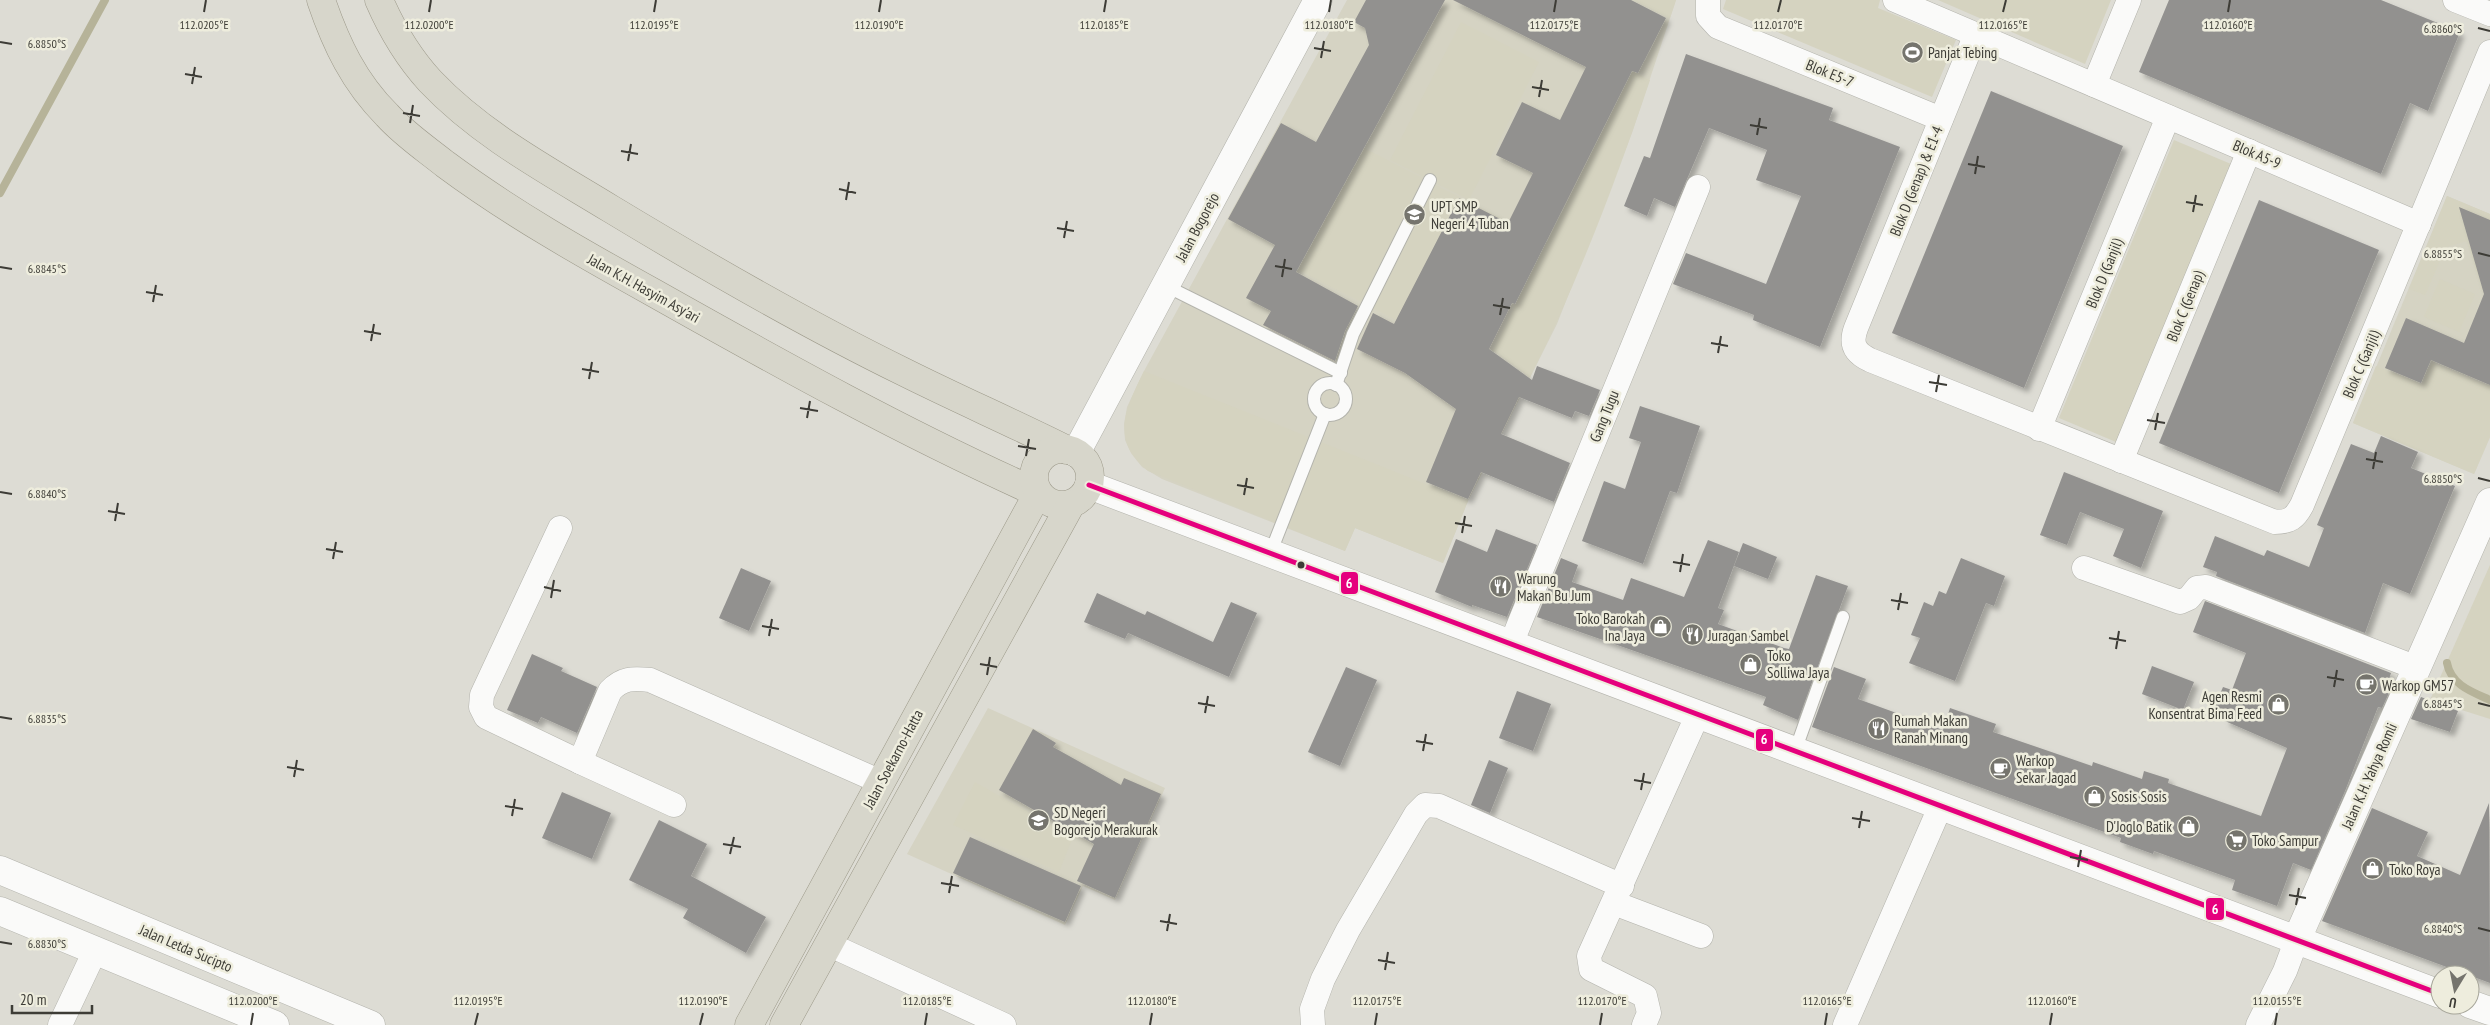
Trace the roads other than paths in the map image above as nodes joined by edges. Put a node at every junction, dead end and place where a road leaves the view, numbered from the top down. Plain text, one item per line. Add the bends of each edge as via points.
1 (321, 0) edge
2 (379, 0) edge
3 (1318, 0) edge
4 (1708, 0) edge
5 (1895, 0) edge
6 (2129, 0) edge
7 (2455, 0) edge
8 (2490, 14) edge
9 (1976, 34) junction
10 (2490, 52) edge
11 (2094, 85) junction
12 (2168, 116) junction
13 (1941, 119) junction
14 (2249, 151) junction
15 (1430, 180) dead end
16 (1698, 187) dead end
17 (2419, 224) junction
18 (1166, 286) junction
19 (1338, 379) junction
20 (1325, 414) junction
21 (2039, 429) junction
22 (1072, 452) junction
23 (2121, 461) junction
24 (1038, 493) junction
25 (1080, 494) junction
26 (2490, 502) edge
27 (560, 528) dead end
28 (1270, 554) junction
29 (2084, 568) dead end
30 (1843, 617) dead end
31 (1510, 644) junction
32 (2417, 668) junction
33 (1698, 714) junction
34 (1795, 751) junction
35 (896, 754) junction
36 (580, 762) junction
37 (925, 770) junction
38 (881, 782) junction
39 (674, 805) dead end
40 (1941, 806) junction
41 (0, 870) edge
42 (1618, 894) junction
43 (0, 911) edge
44 (1702, 936) dead end
45 (2297, 939) junction
46 (828, 944) junction
47 (95, 951) junction
48 (2430, 990) edge
49 (60, 1025) edge
50 (275, 1025) edge
51 (371, 1025) edge
52 (749, 1025) edge
53 (784, 1025) edge
54 (1004, 1025) edge
55 (1314, 1025) edge
56 (1644, 1025) edge
57 (1845, 1025) edge
58 (2258, 1025) edge

1 - 24 highway, Jalan K.H. Hasyim Asy'ari via 344,58 374,102 414,140 466,180 572,248 894,426
2 - 22 highway via 398,40 431,82 508,145 618,214 783,310
3 - 18 main road, Jalan Bogorejo
4 - 13 street, Blok E5-7 via 1708,16 1718,27
5 - 9 street, Blok A5-9
6 - 11 street
7 - 8 street
9 - 11 street, Blok A5-9
9 - 13 street, Blok D (Genap) & E1-4
10 - 17 street, Blok C (Ganjil)
11 - 12 street, Blok A5-9
12 - 14 street, Blok A5-9
12 - 21 street, Blok D (Ganjil)
13 - 21 street, Blok D (Genap) & E1-4 via 1856,328 1854,346 1863,357
14 - 17 street, Blok A5-9
14 - 23 street, Blok C (Genap)
15 - 19 lane via 1353,334
16 - 31 street, Gang Tugu
17 - 23 street, Blok C (Ganjil) via 2302,505 2293,519 2275,522
18 - 19 lane
18 - 22 main road, Jalan Bogorejo
19 - 20 lane via 1345,404 1336,414
19 - 20 lane via 1324,384 1314,394 1316,406
20 - 28 lane
21 - 23 street
22 - 24 highway via 1058,450 1041,458 1034,475
22 - 25 highway via 1088,467
24 - 25 highway via 1053,504
24 - 35 highway, Jalan Soekarno-Hatta
25 - 28 main road
25 - 37 highway
26 - 32 main road, Jalan K.H. Yahya Romli
27 - 36 street via 482,695 481,707 490,720
28 - 31 main road
29 - 32 street via 2180,602 2189,598 2197,588 2206,587
30 - 34 lane
31 - 33 main road
32 - 45 main road, Jalan K.H. Yahya Romli
33 - 34 main road
33 - 42 street
34 - 40 main road
35 - 37 main road
35 - 38 highway, Jalan Soekarno-Hatta
36 - 38 street via 610,691 632,678 650,680
36 - 39 street
37 - 46 highway
38 - 52 highway, Jalan Soekarno-Hatta
40 - 45 main road
40 - 57 street
41 - 51 main road, Jalan Letda Sucipto
42 - 44 street
42 - 55 street via 1439,806 1426,805 1416,814 1402,837 1327,970 1313,1003
42 - 56 street via 1588,963 1591,969 1645,996 1649,1013
43 - 47 main road
45 - 48 main road
45 - 58 street
46 - 53 highway
46 - 54 street
47 - 49 street
47 - 50 main road

